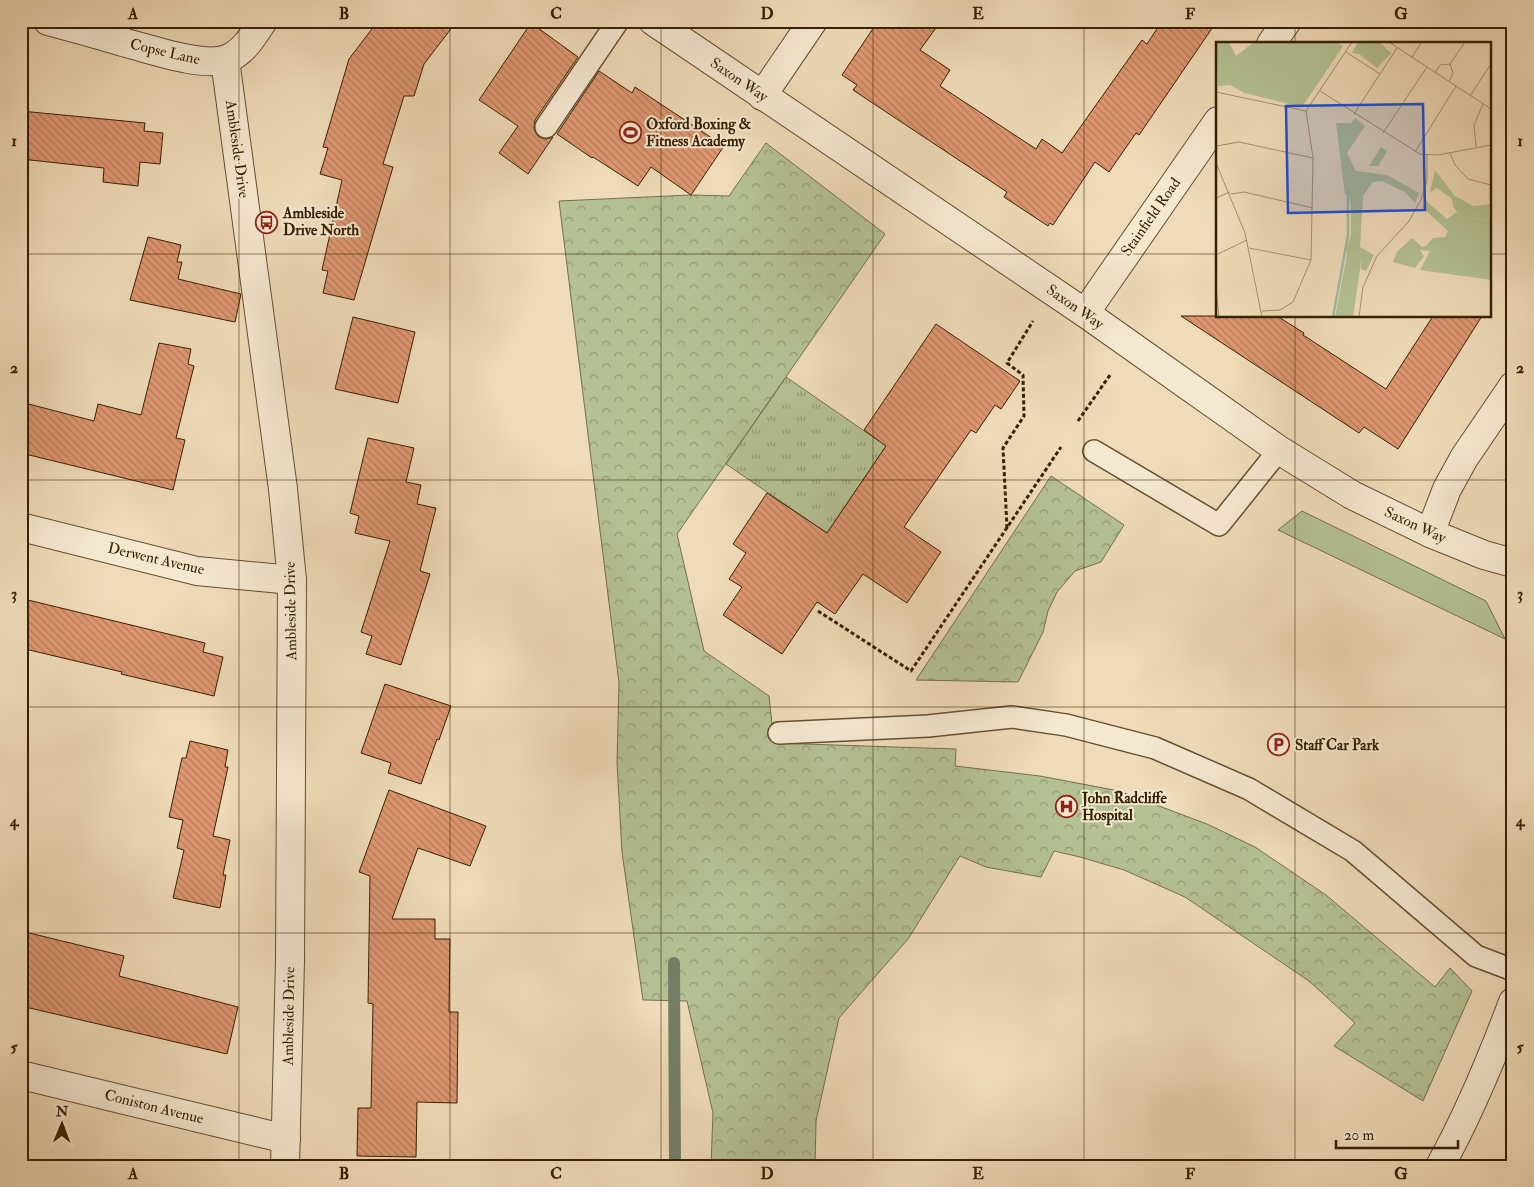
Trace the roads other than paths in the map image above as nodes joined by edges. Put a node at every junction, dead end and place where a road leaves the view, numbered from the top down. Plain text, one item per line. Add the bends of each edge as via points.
1 (48, 21) edge
2 (263, 21) edge
3 (618, 21) edge
4 (653, 21) edge
5 (813, 21) edge
6 (1287, 21) edge
7 (1272, 42) edge
8 (225, 60) junction
9 (762, 96) junction
10 (1216, 124) edge
11 (546, 127) dead end
12 (1085, 313) junction
13 (1513, 386) edge
14 (1094, 450) dead end
15 (1279, 450) junction
16 (21, 527) edge
17 (1430, 533) junction
18 (1513, 563) edge
19 (292, 580) junction
20 (779, 733) dead end
21 (1513, 970) edge
22 (1513, 1002) edge
23 (21, 1075) edge
24 (286, 1152) edge
25 (1440, 1166) edge

1 - 8 street, Copse Lane via 172,55 198,60
2 - 8 street via 240,52
3 - 11 lane
4 - 9 street, Saxon Way
5 - 9 street
6 - 7 street
8 - 19 street, Ambleside Drive via 282,479
9 - 12 street, Saxon Way
10 - 12 street, Stainfield Road
12 - 15 street, Saxon Way
13 - 17 street via 1464,458
14 - 15 lane via 1219,525
15 - 17 street, Saxon Way via 1352,495
16 - 19 street, Derwent Avenue via 197,571
17 - 18 street, Saxon Way
19 - 24 street, Ambleside Drive
20 - 21 lane via 928,726 1012,717 1066,725 1154,748 1249,789 1353,851 1476,956
22 - 25 street via 1457,1136
23 - 24 street, Coniston Avenue

